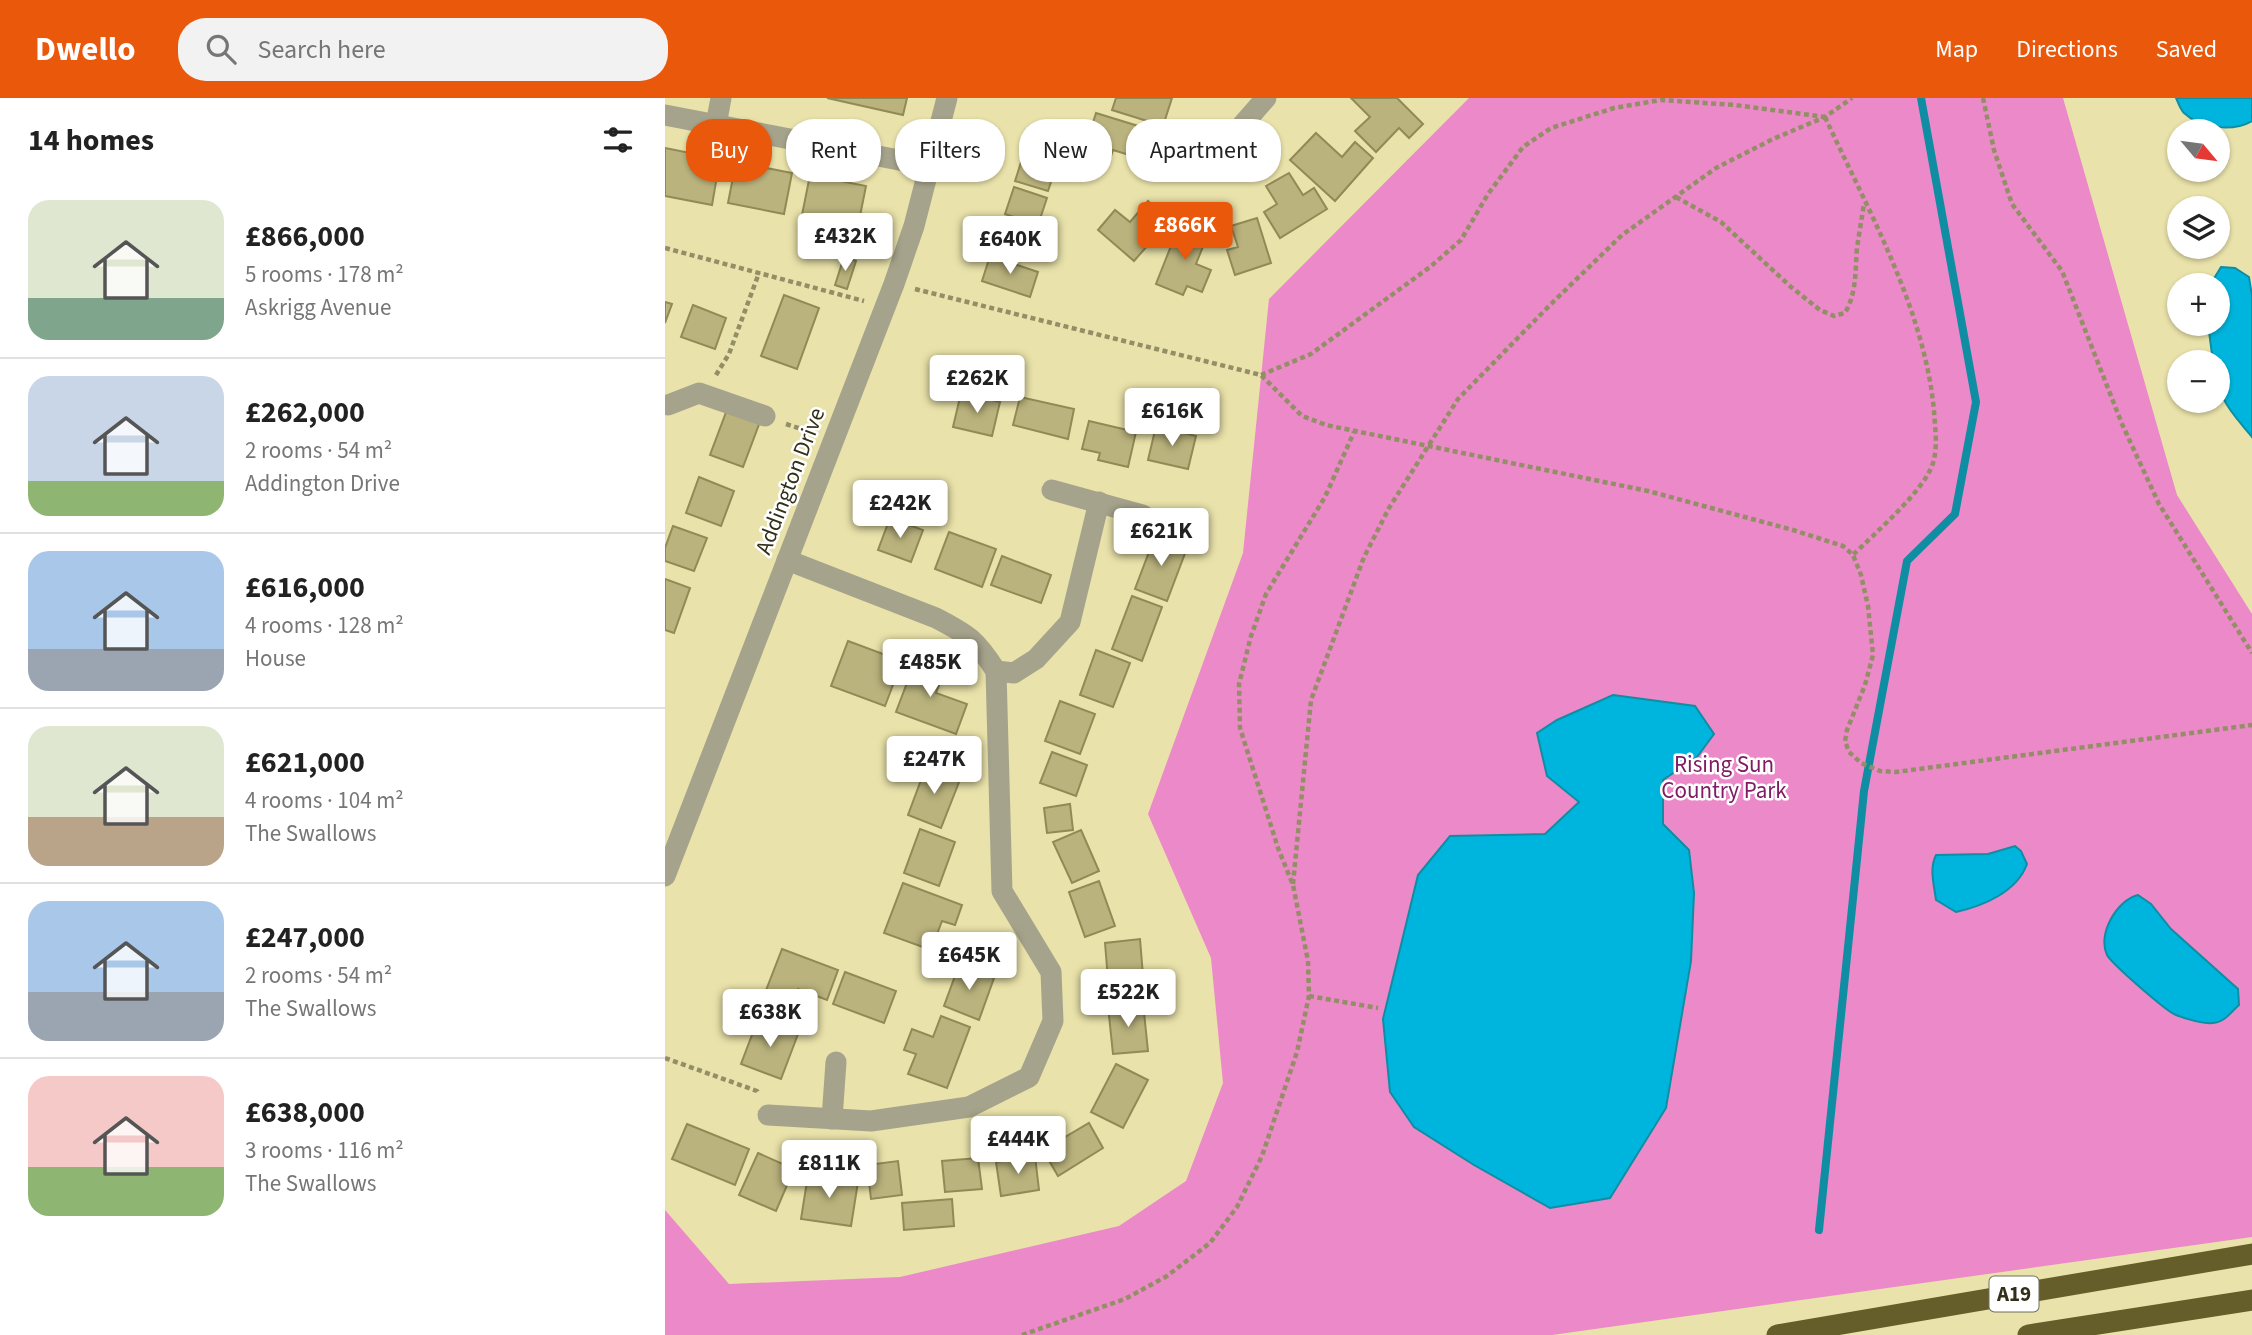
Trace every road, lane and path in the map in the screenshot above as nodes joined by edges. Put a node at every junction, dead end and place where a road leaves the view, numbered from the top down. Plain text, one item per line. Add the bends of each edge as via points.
1 (721, 98) edge
2 (947, 98) edge
3 (1266, 98) edge
4 (1735, 98) edge
5 (1852, 98) edge
6 (1983, 98) edge
7 (1735, 105) junction
8 (665, 115) edge
9 (1825, 117) junction
10 (686, 119) edge
11 (717, 119) edge
12 (942, 119) edge
13 (1248, 119) edge
14 (772, 136) edge
15 (895, 159) edge
16 (925, 182) edge
17 (1676, 197) junction
18 (1864, 202) junction
19 (665, 248) edge
20 (759, 273) junction
21 (894, 284) junction
22 (885, 307) junction
23 (1261, 375) junction
24 (699, 393) junction
25 (666, 407) edge
26 (765, 416) joint
27 (1354, 432) junction
28 (835, 441) junction
29 (1427, 446) junction
30 (1052, 489) dead end
31 (1099, 502) junction
32 (1143, 515) dead end
33 (1853, 555) junction
34 (787, 560) junction
35 (2252, 653) edge
36 (996, 671) junction
37 (2252, 725) edge
38 (673, 831) edge
39 (665, 876) edge
40 (1293, 885) junction
41 (1309, 996) junction
42 (1378, 1008) dead end
43 (665, 1058) edge
44 (837, 1062) dead end
45 (768, 1115) joint
46 (832, 1119) junction
47 (2252, 1254) edge
48 (2252, 1300) edge
49 (1022, 1335) edge
50 (1776, 1335) edge
51 (2028, 1335) edge

1 - 11 street
2 - 12 street, Addington Drive
3 - 13 street
4 - 7 path
5 - 9 path
6 - 35 path via 1994,150 2013,204 2062,271 2159,504
7 - 9 path
7 - 23 path via 1661,100 1614,108 1551,128 1523,147 1461,240 1430,267 1311,354
8 - 10 street
9 - 17 path via 1716,168
9 - 18 path
14 - 15 street
16 - 21 street, Addington Drive
17 - 18 path via 1721,222 1790,287 1835,316 1845,313 1856,281
17 - 29 path via 1622,235 1552,303 1458,399
18 - 33 path via 1903,284 1931,380 1936,442 1932,466 1921,485
19 - 20 path
20 - 22 path
20 - 24 path via 729,354
21 - 22 street, Addington Drive
21 - 23 path
22 - 28 street, Addington Drive
23 - 27 path via 1303,415
24 - 25 street
24 - 26 street
26 - 28 path
27 - 29 path
27 - 40 path via 1325,497 1266,594 1239,684 1240,728
28 - 34 street, Addington Drive
29 - 33 path via 1648,491 1793,530 1843,546
29 - 40 path via 1364,557 1311,700
30 - 31 street
31 - 32 street
31 - 36 street via 1070,622 1036,659 1014,673
33 - 37 path via 1868,606 1873,655 1845,741 1861,763 1896,772
34 - 36 street via 959,630 978,644
34 - 38 street, Addington Drive
36 - 46 street via 1002,891 1051,972 1053,1021 1029,1077 969,1107 871,1121
38 - 39 street, Addington Drive
40 - 41 path via 1308,961
41 - 42 path
41 - 49 path via 1297,1052 1262,1156 1237,1207 1210,1243 1167,1276 1125,1299
43 - 45 path via 757,1091
44 - 46 street
45 - 46 street
47 - 50 highway, A19
48 - 51 highway, A19

